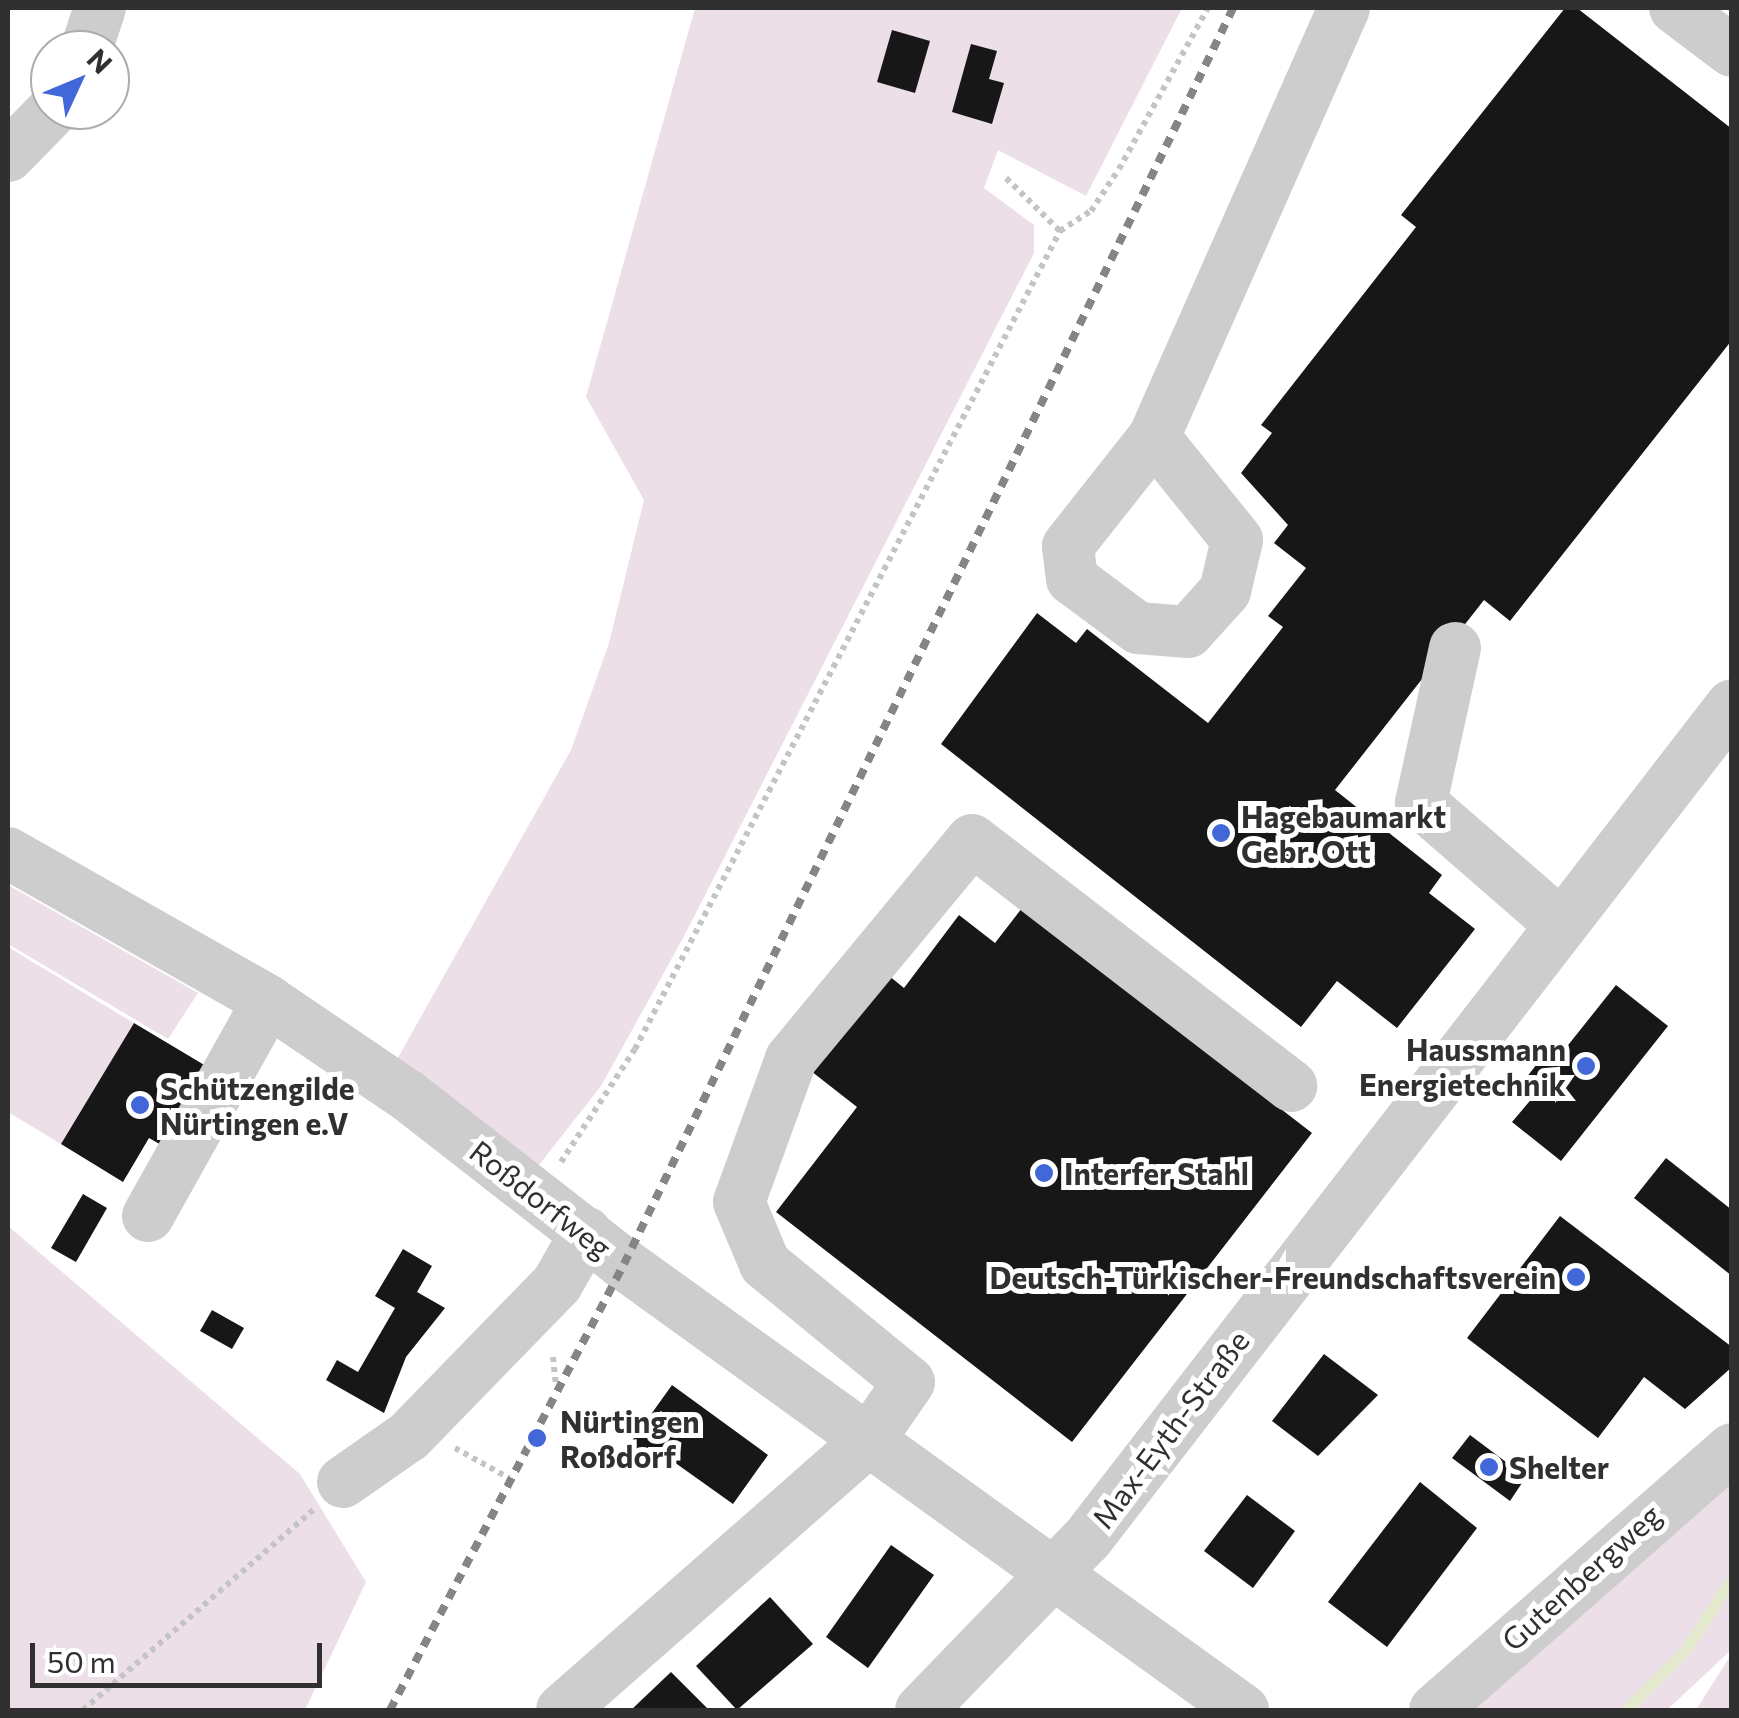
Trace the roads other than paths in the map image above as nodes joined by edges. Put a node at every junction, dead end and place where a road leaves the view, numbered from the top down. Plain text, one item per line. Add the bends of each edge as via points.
1 (1344, 8) edge
2 (1675, 8) edge
3 (1732, 52) edge
4 (33, 130) edge
5 (8, 156) edge
6 (1154, 437) dead end
7 (1454, 648) dead end
8 (1732, 705) edge
9 (8, 853) edge
10 (1560, 924) junction
11 (268, 1001) junction
12 (1291, 1086) dead end
13 (148, 1216) dead end
14 (586, 1233) junction
15 (869, 1440) junction
16 (1732, 1448) edge
17 (343, 1482) road end
18 (1056, 1574) junction
19 (562, 1710) edge
20 (922, 1710) edge
21 (1243, 1710) edge
22 (1434, 1710) edge

1 - 6 street
2 - 3 street
4 - 5 street
7 - 10 street via 1422,803
8 - 10 street, Max-Eyth-Straße
9 - 11 street, Roßdorfweg
10 - 18 street, Max-Eyth-Straße
11 - 13 street
11 - 14 street, Roßdorfweg
12 - 15 street via 972,840 791,1059 739,1202 764,1264 909,1382
14 - 15 street, Roßdorfweg
14 - 17 street via 557,1284 410,1436
15 - 18 street, Roßdorfweg
15 - 19 street
16 - 22 street, Gutenbergweg
18 - 20 street, Max-Eyth-Straße
18 - 21 street, Roßdorfweg

